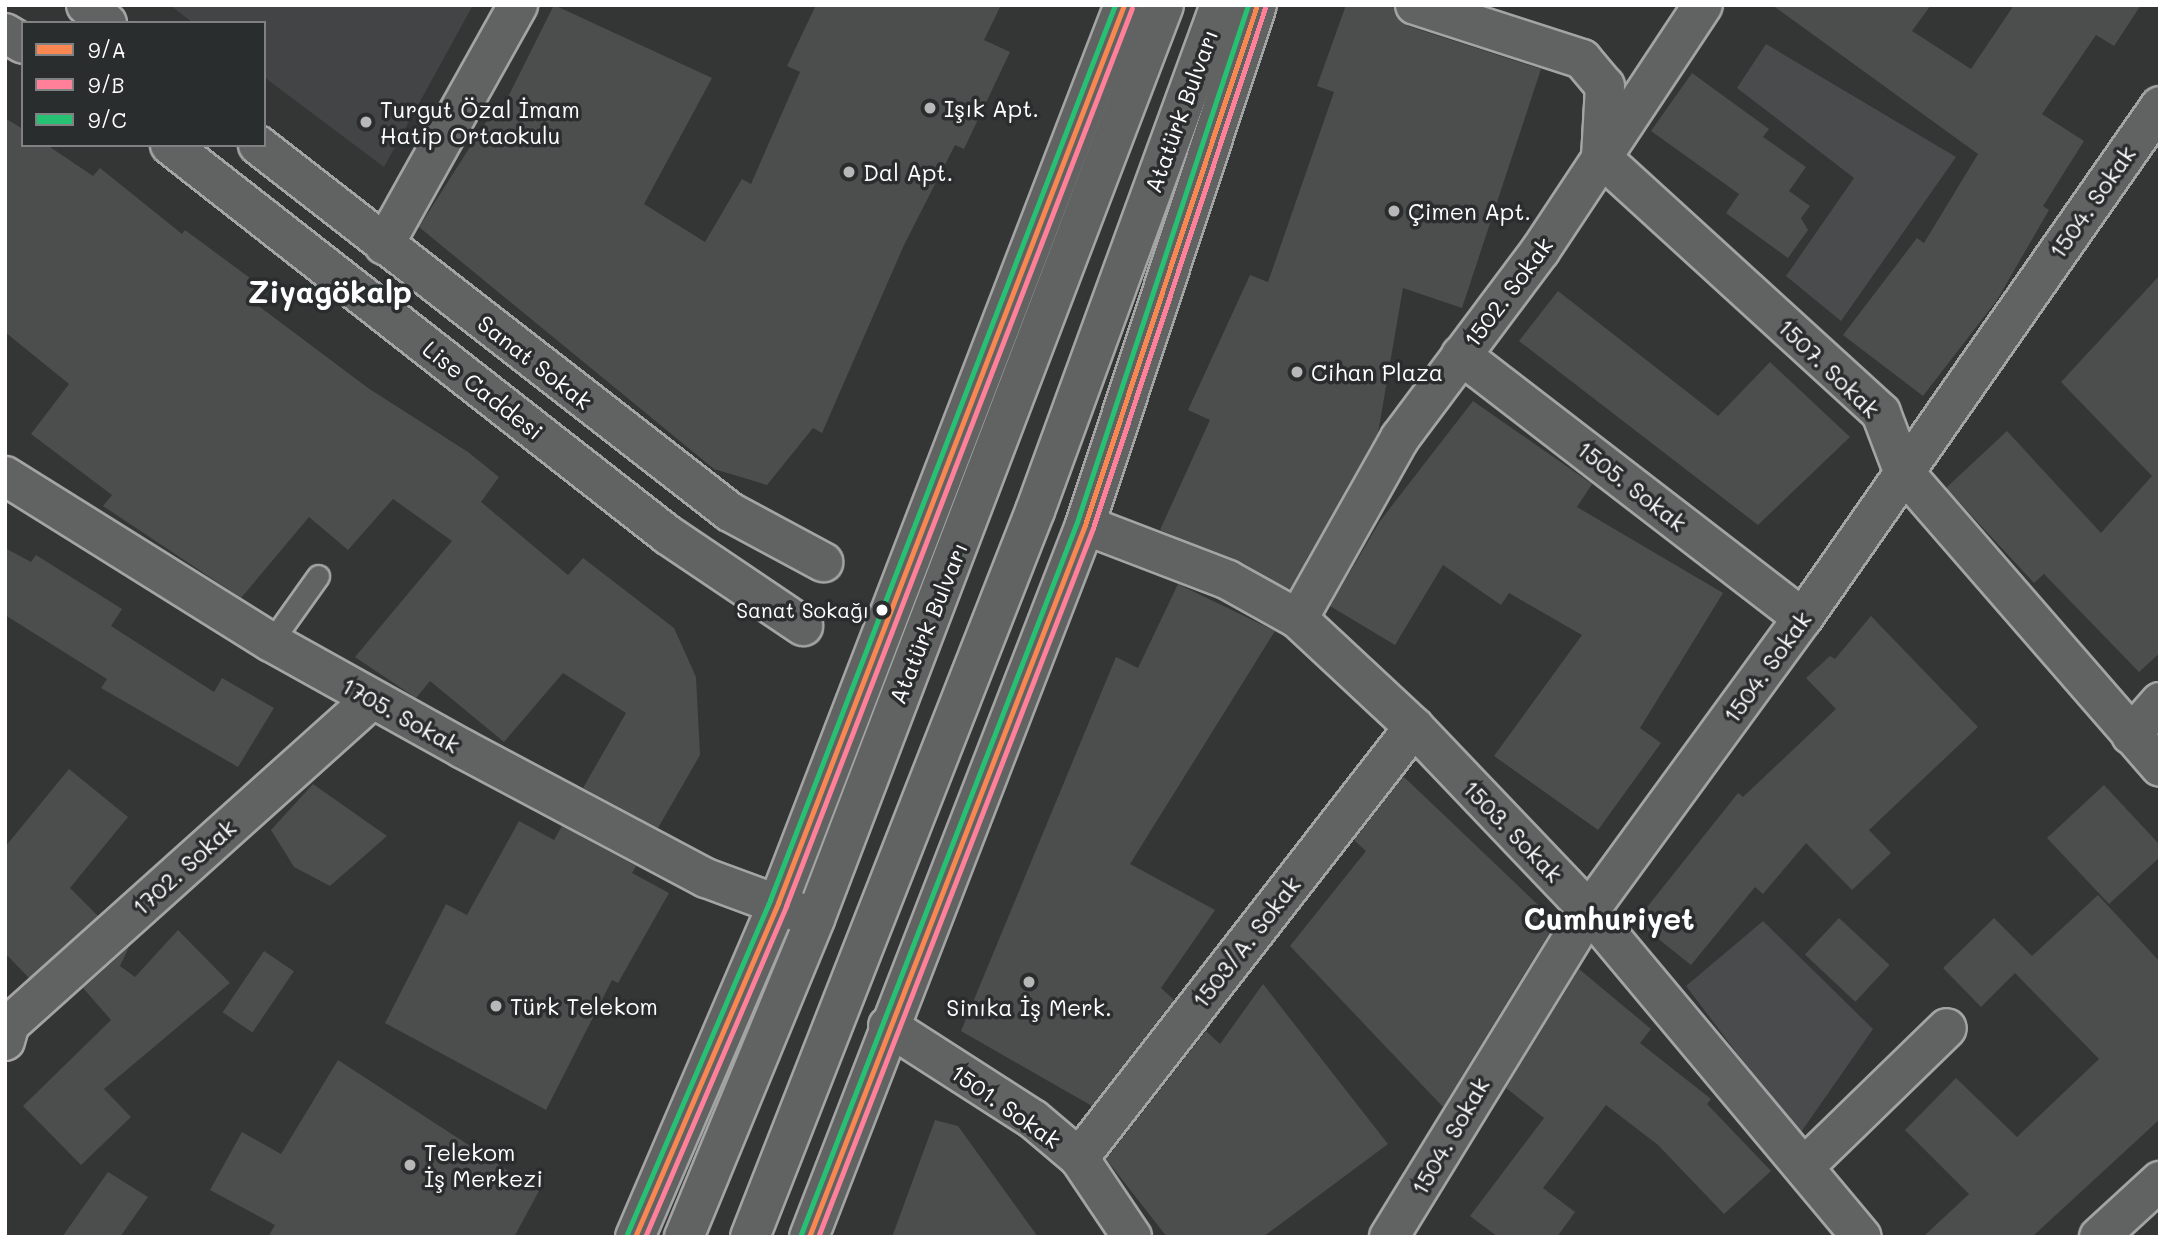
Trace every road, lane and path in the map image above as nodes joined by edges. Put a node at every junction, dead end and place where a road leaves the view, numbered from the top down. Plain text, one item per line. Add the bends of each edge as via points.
1 (86, 5) edge
2 (518, 5) edge
3 (1124, 5) edge
4 (1164, 5) edge
5 (1220, 5) edge
6 (1257, 5) edge
7 (1415, 5) edge
8 (1703, 5) edge
9 (105, 21) edge
10 (5, 33) edge
11 (21, 43) edge
12 (2160, 106) edge
13 (173, 147) edge
14 (261, 147) edge
15 (1601, 157) junction
16 (384, 245) junction
17 (1461, 355) junction
18 (1903, 471) junction
19 (5, 477) edge
20 (1085, 525) junction
21 (823, 562) dead end
22 (318, 576) dead end
23 (1803, 618) junction
24 (1298, 619) junction
25 (803, 626) dead end
26 (271, 642) junction
27 (372, 699) junction
28 (2160, 702) edge
29 (1414, 727) junction
30 (2131, 736) junction
31 (2160, 767) edge
32 (778, 903) junction
33 (1589, 911) junction
34 (815, 919) junction
35 (888, 1026) junction
36 (7, 1027) edge
37 (1947, 1028) dead end
38 (1079, 1157) junction
39 (1804, 1167) junction
40 (2160, 1181) edge
41 (1860, 1236) edge
42 (635, 1237) edge
43 (684, 1237) edge
44 (750, 1237) edge
45 (809, 1237) edge
46 (1132, 1237) edge
47 (1389, 1237) edge
48 (2099, 1237) edge

1 - 9 street
2 - 16 street
3 - 32 street
4 - 34 street, Atatürk Bulvarı
5 - 44 street, Atatürk Bulvarı via 1035,511
6 - 20 street
7 - 15 street via 1582,59 1605,86
8 - 15 street, 1502. Sokak
10 - 11 street
12 - 18 street, 1504. Sokak
13 - 25 street, Lise Caddesi via 668,535
14 - 16 street, Sanat Sokak
15 - 17 street, 1502. Sokak via 1540,251
15 - 18 street, 1507. Sokak via 1881,413
16 - 21 street, Sanat Sokak via 730,512
17 - 23 street, 1505. Sokak
17 - 24 street, 1502. Sokak via 1400,438
18 - 23 street, 1504. Sokak
18 - 30 street, 1507. Sokak
19 - 26 street, 1705. Sokak
20 - 24 street, 1503. Sokak via 1228,580
20 - 35 street
22 - 26 lane
23 - 33 street, 1504. Sokak
24 - 29 street, 1503. Sokak
26 - 27 street, 1705. Sokak
27 - 32 street, 1705. Sokak via 706,878
27 - 36 street, 1702. Sokak
28 - 30 street
29 - 33 street, 1503. Sokak
29 - 38 street, 1503/A. Sokak
30 - 31 street, 1507. Sokak
32 - 34 street, 1705. Sokak
32 - 42 street
33 - 39 street, 1503. Sokak
33 - 47 street, 1504. Sokak
34 - 43 street, Atatürk Bulvarı
35 - 38 street, 1501. Sokak via 1033,1119
35 - 45 street
37 - 39 street
38 - 46 street, 1501. Sokak
39 - 41 street, 1503. Sokak
40 - 48 street

